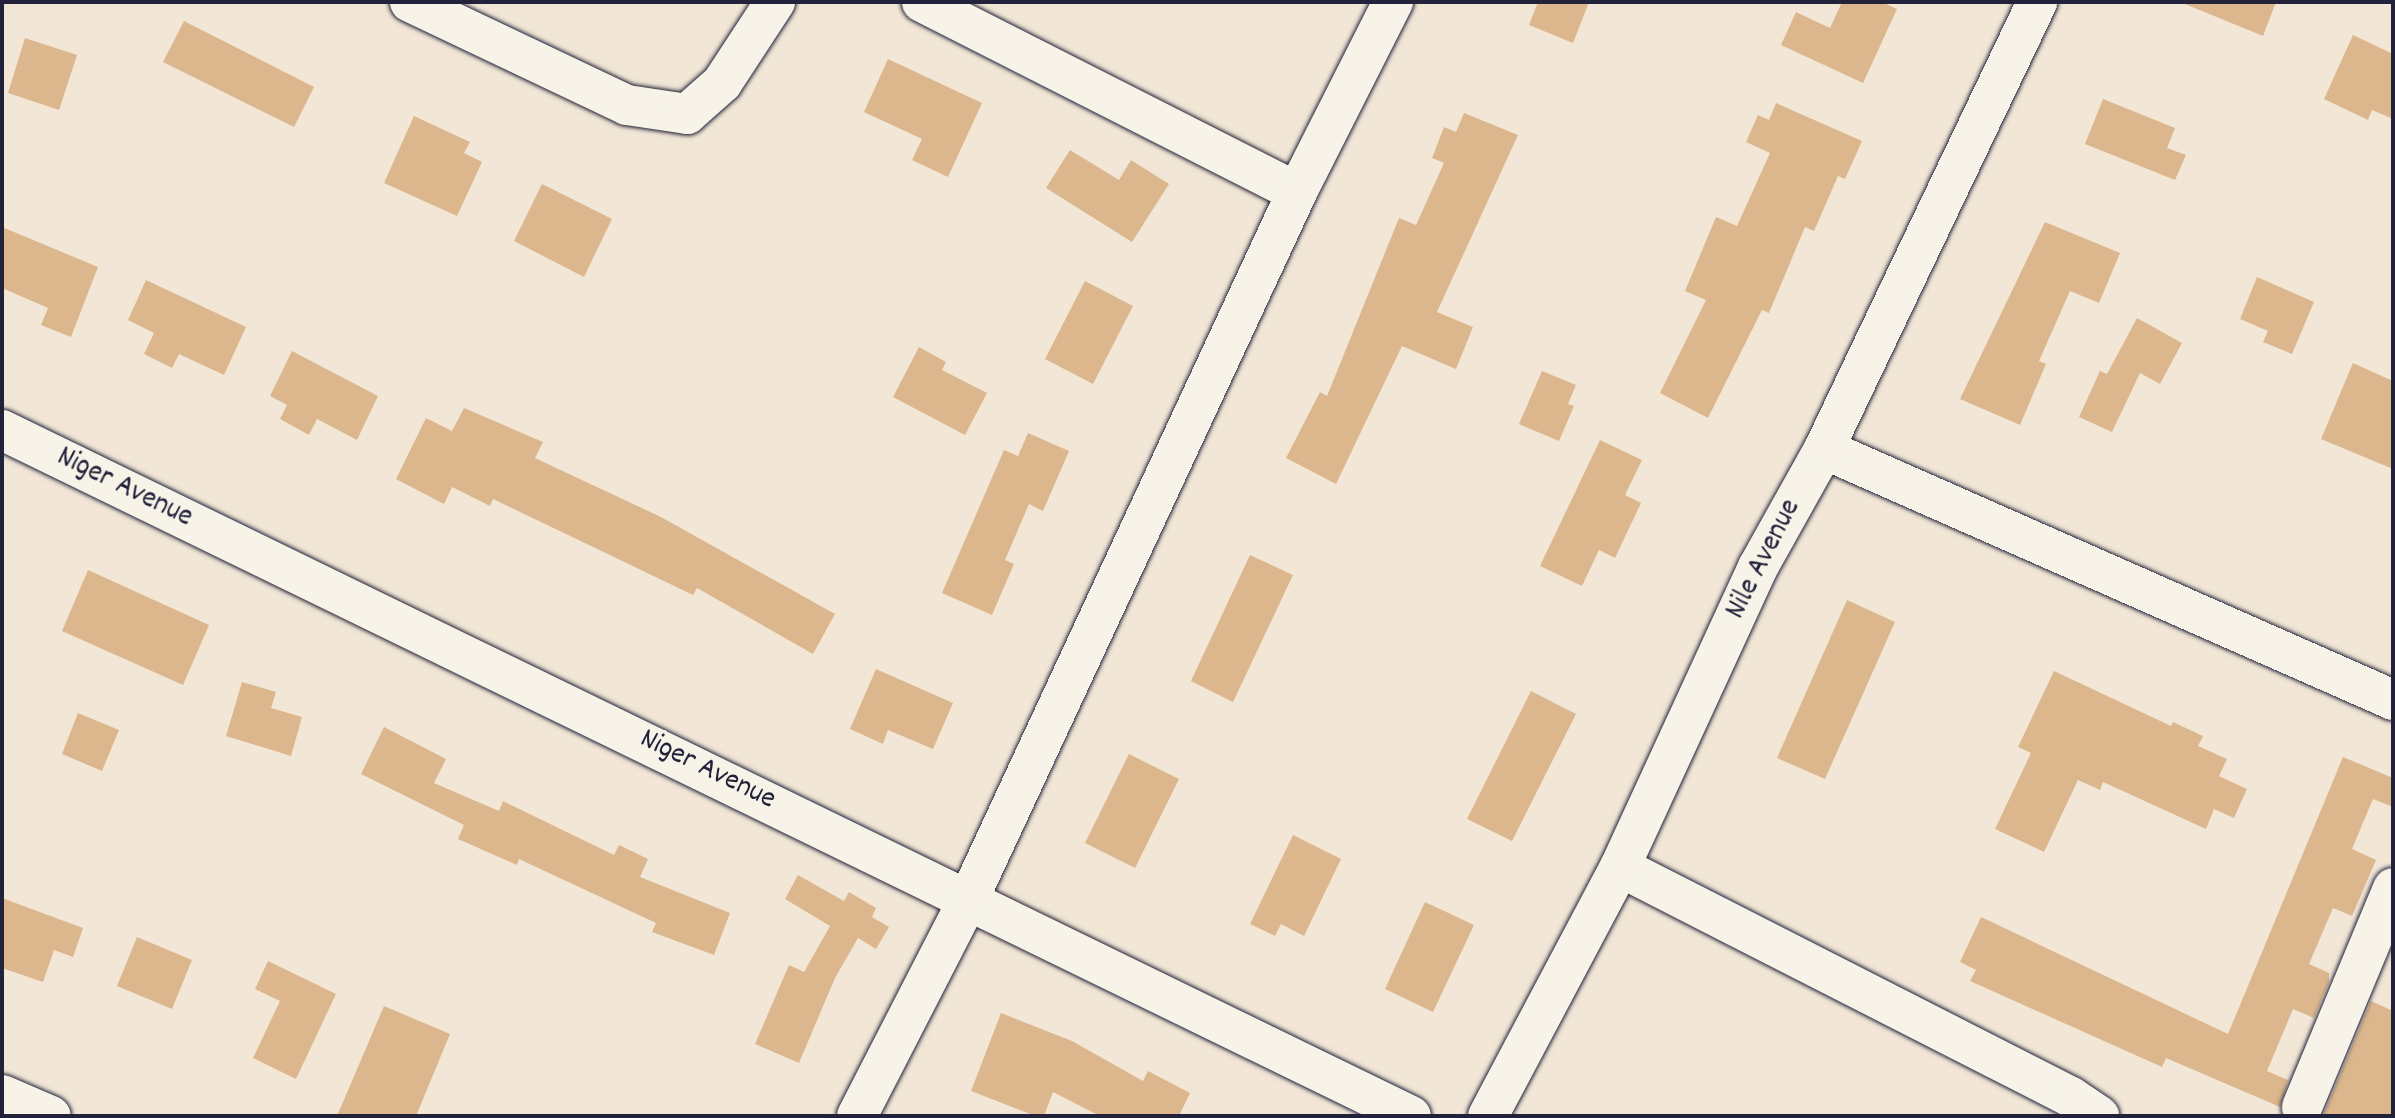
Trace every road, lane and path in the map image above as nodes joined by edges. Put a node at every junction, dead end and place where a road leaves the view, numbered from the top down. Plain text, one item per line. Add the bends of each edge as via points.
1 (410, 2) edge
2 (775, 2) edge
3 (922, 2) edge
4 (1393, 2) edge
5 (2037, 2) edge
6 (1297, 192) junction
7 (2, 430) edge
8 (1824, 449) junction
9 (2393, 700) edge
10 (1620, 867) junction
11 (2393, 888) edge
12 (969, 898) junction
13 (2, 1095) edge
14 (2302, 1107) dead end
15 (51, 1116) edge
16 (857, 1116) edge
17 (1411, 1116) edge
18 (1488, 1116) edge
19 (2099, 1116) edge

1 - 2 street via 627,105 687,114 722,83
3 - 6 street
4 - 6 street
5 - 8 street, Nile Avenue
6 - 12 street
7 - 12 street, Niger Avenue
8 - 9 street
8 - 10 street, Nile Avenue via 1758,567
10 - 18 street, Nile Avenue
10 - 19 street
11 - 14 street
12 - 16 street
12 - 17 street, Niger Avenue
13 - 15 street

